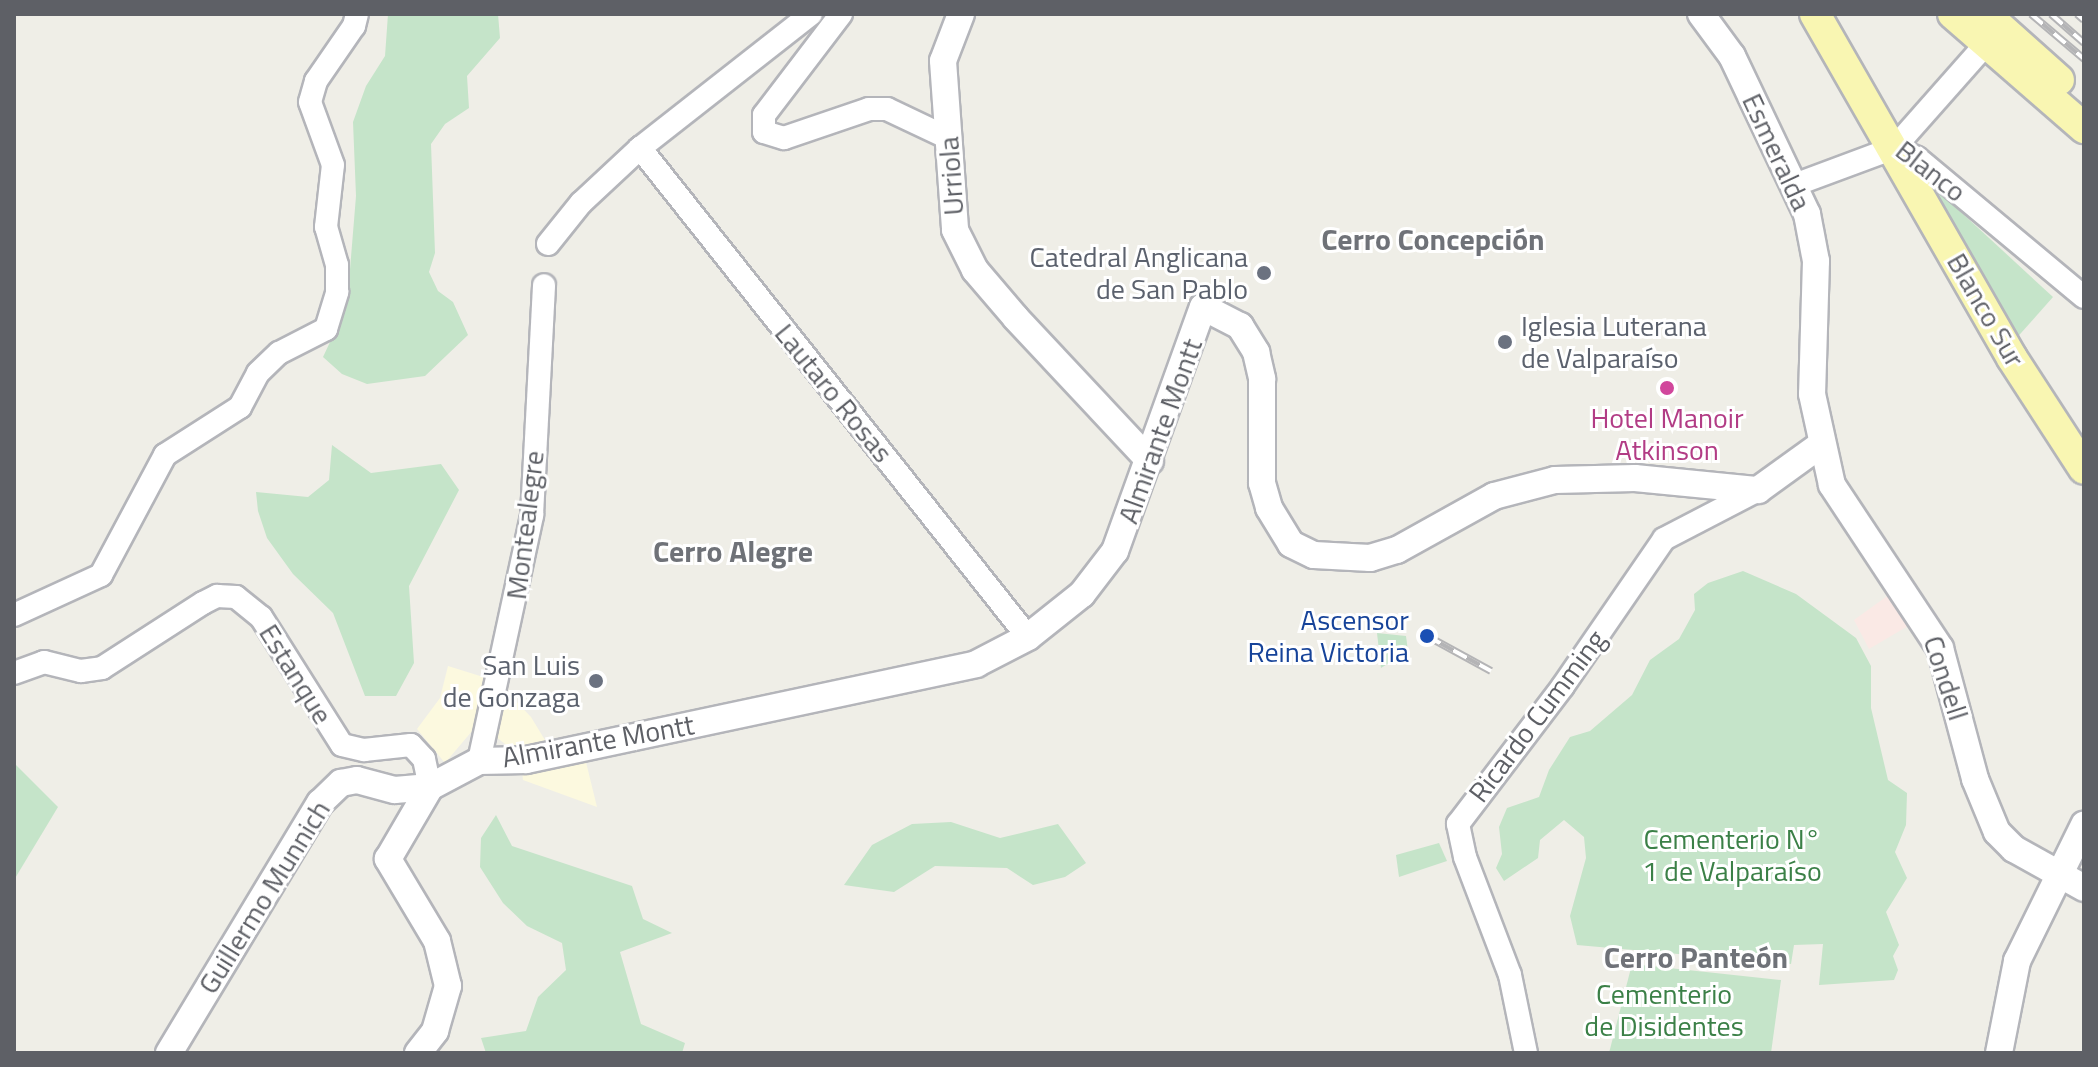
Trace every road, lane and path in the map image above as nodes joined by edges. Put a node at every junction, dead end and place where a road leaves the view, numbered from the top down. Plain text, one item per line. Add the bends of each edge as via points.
1 (357, 14) edge
2 (811, 14) edge
3 (841, 14) edge
4 (961, 14) edge
5 (1701, 14) edge
6 (1815, 14) edge
7 (1953, 14) edge
8 (1985, 14) edge
9 (1986, 44) junction
10 (2084, 103) edge
11 (2084, 128) edge
12 (948, 138) junction
13 (640, 148) junction
14 (1894, 148) junction
15 (1797, 184) junction
16 (548, 244) dead end
17 (544, 285) dead end
18 (2084, 297) edge
19 (1819, 446) junction
20 (1150, 461) junction
21 (2084, 469) edge
22 (1758, 490) junction
23 (14, 615) edge
24 (1028, 637) junction
25 (14, 673) edge
26 (479, 761) junction
27 (430, 787) junction
28 (2084, 825) edge
29 (2057, 872) junction
30 (2084, 888) edge
31 (169, 1053) edge
32 (418, 1053) edge
33 (1526, 1053) edge
34 (1999, 1053) edge

1 - 23 street via 316,81 310,102 333,165 326,227 337,265 337,292 326,329 279,353 258,373 240,407 165,455 101,575
2 - 13 street
3 - 12 street via 764,115 764,132 784,138 869,109 887,109
4 - 12 main road, Urriola via 943,61
5 - 15 main road, Esmeralda via 1724,42
6 - 14 main road, Blanco
7 - 9 main road
8 - 10 main road
9 - 11 main road
9 - 14 street
12 - 20 main road, Urriola via 955,230 975,270
13 - 16 street via 581,203
13 - 24 street, Lautaro Rosas
14 - 15 street
14 - 18 street, Blanco via 1927,166
14 - 21 main road, Blanco Sur via 2012,358
15 - 19 main road, Esmeralda via 1816,261 1812,384
17 - 26 street, Montealegre via 532,515
19 - 22 main road
19 - 29 main road, Condell via 1832,485 1940,648 1990,820 2014,849
20 - 22 main road, Almirante Montt via 1203,307 1240,326 1256,352 1262,379 1262,483 1278,529 1306,553 1348,559 1397,550 1494,496 1555,480 1635,478
20 - 24 main road, Almirante Montt via 1115,551 1082,594
22 - 33 street, Ricardo Cumming via 1664,539 1563,686 1458,824 1465,857 1510,975
24 - 26 main road, Almirante Montt via 976,664 927,676 526,760
25 - 27 street, Estanque via 44,662 81,671 102,668 203,603 217,596 236,597 261,617 342,745 364,750 411,745 424,759
26 - 27 main road, Almirante Montt
27 - 31 main road, Guillermo Munnich via 384,789 349,780 330,791
27 - 32 main road via 388,859 437,941 448,986 435,1031
28 - 29 main road
29 - 30 main road, Condell
29 - 34 main road via 2017,961

